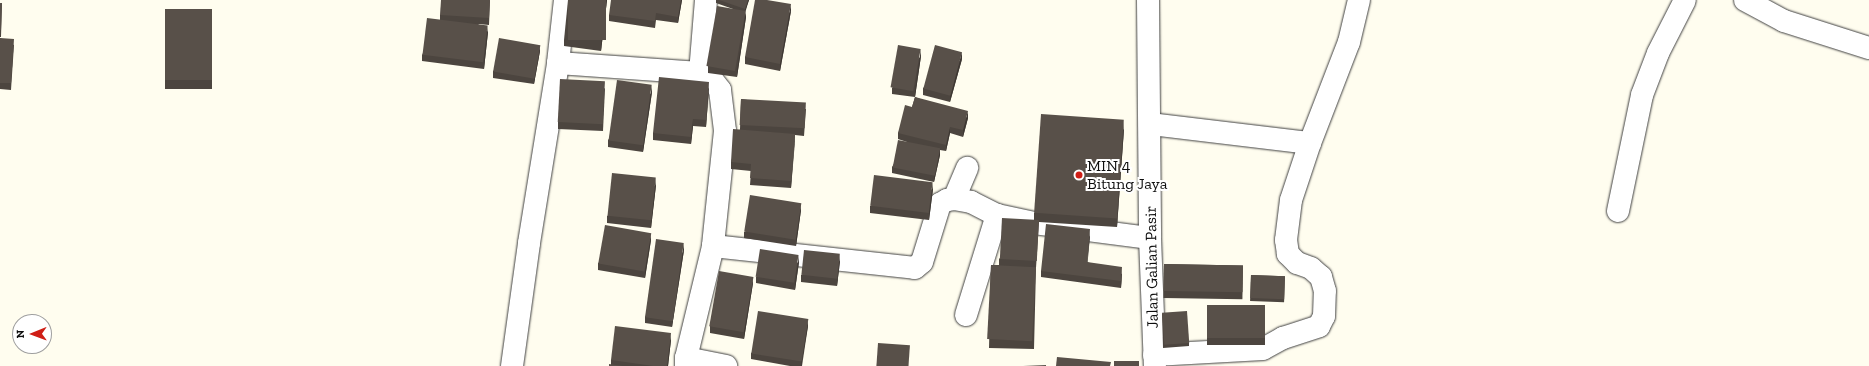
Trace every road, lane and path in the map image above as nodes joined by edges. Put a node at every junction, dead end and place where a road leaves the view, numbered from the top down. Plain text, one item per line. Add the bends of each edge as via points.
1 (565, 0) edge
2 (706, 0) edge
3 (1148, 0) edge
4 (1359, 0) edge
5 (1685, 0) edge
6 (1745, 0) edge
7 (1869, 48) edge
8 (558, 62) junction
9 (700, 72) junction
10 (1150, 124) junction
11 (1310, 143) junction
12 (967, 168) dead end
13 (954, 199) junction
14 (1618, 211) dead end
15 (997, 215) junction
16 (1150, 238) junction
17 (713, 246) junction
18 (966, 315) dead end
19 (1154, 360) edge
20 (686, 362) edge
21 (512, 366) edge
22 (726, 366) edge

1 - 8 street
2 - 9 street
3 - 10 street, Jalan Galian Pasir
4 - 11 street via 1349,42
5 - 14 street via 1658,53 1642,95
6 - 7 street via 1784,21
8 - 9 street
8 - 21 street
9 - 17 street via 711,78 720,90 725,131
10 - 11 street
10 - 16 street, Jalan Galian Pasir
11 - 19 street via 1291,200 1286,240 1288,254 1297,263 1311,268 1321,277 1325,298 1324,316 1319,326 1283,338 1263,350
12 - 13 street
13 - 15 street via 971,202
13 - 17 street via 940,204 922,262 915,268
15 - 16 street via 1034,223
15 - 18 street
16 - 19 street, Jalan Galian Pasir
17 - 20 street
20 - 22 street

